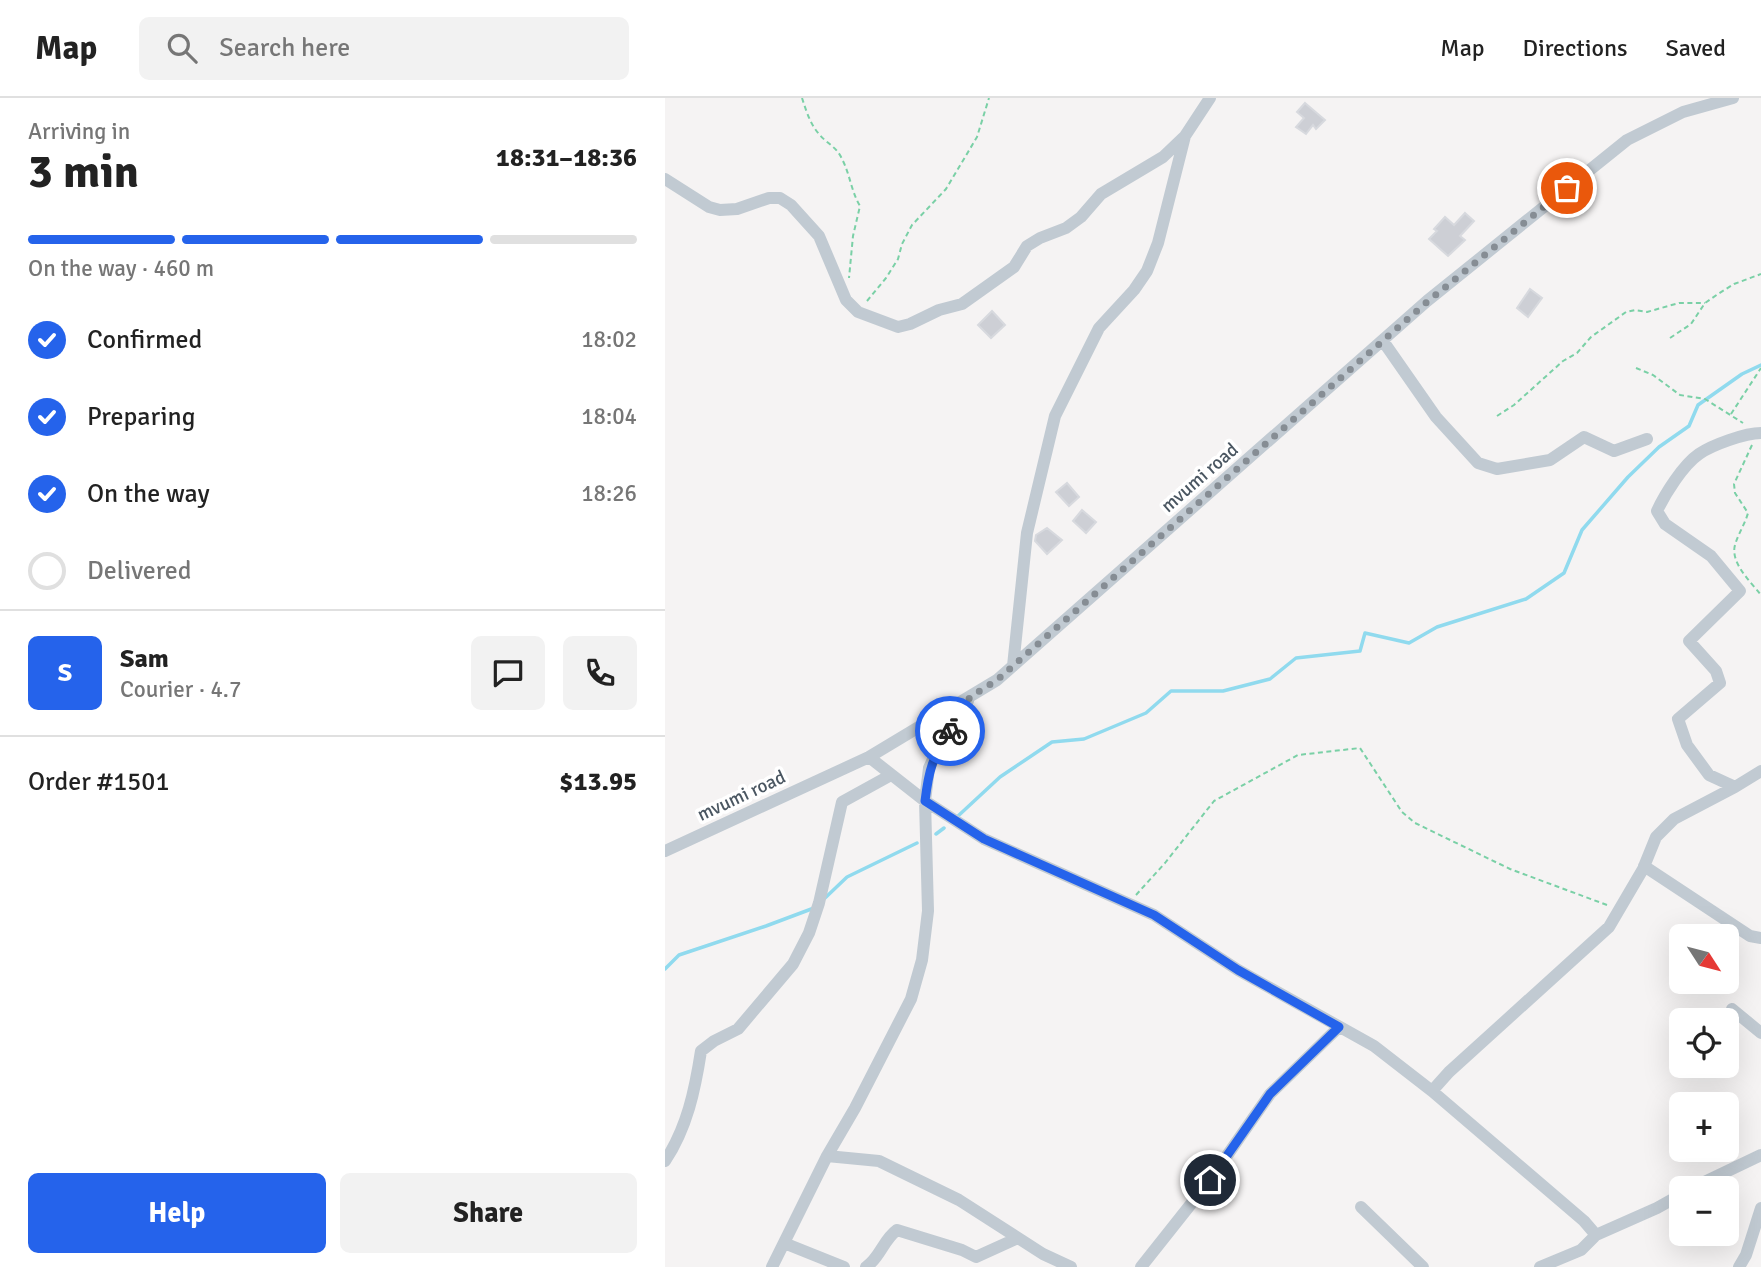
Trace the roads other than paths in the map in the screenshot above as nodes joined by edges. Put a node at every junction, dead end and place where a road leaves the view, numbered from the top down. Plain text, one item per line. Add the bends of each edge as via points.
1 (1210, 98) edge
2 (1733, 98) edge
3 (1185, 136) junction
4 (665, 179) edge
5 (1383, 341) junction
6 (1756, 429) edge
7 (1647, 439) dead end
8 (1013, 666) junction
9 (970, 697) junction
10 (869, 757) junction
11 (1761, 771) edge
12 (891, 775) junction
13 (1735, 787) junction
14 (925, 801) junction
15 (665, 851) edge
16 (1644, 866) junction
17 (1761, 937) edge
18 (1739, 1015) edge
19 (1339, 1027) junction
20 (1761, 1033) edge
21 (1432, 1091) junction
22 (1761, 1155) edge
23 (827, 1156) junction
24 (665, 1161) edge
25 (1717, 1176) edge
26 (1669, 1201) edge
27 (1361, 1207) dead end
28 (1761, 1208) edge
29 (1596, 1235) junction
30 (1018, 1238) junction
31 (784, 1243) junction
32 (772, 1267) edge
33 (844, 1267) edge
34 (866, 1267) edge
35 (1070, 1267) edge
36 (1141, 1267) edge
37 (1423, 1267) edge
38 (1540, 1267) edge
39 (1739, 1267) edge

1 - 3 street
2 - 5 street, mvumi road via 1683,111 1627,140
3 - 4 street via 1163,157 1101,194 1066,228 1027,246 1014,267 962,304 898,327 858,312 846,300 819,236 792,205 769,198 720,210
3 - 8 street via 1147,271 1099,328 1055,416 1027,533
5 - 7 street via 1436,417 1478,463 1497,469 1550,460 1584,438 1614,451
5 - 8 street, mvumi road
6 - 13 street via 1699,454 1666,491 1657,511 1665,524 1711,556 1740,591 1689,641 1720,682 1678,719 1687,746 1709,775
8 - 9 street, mvumi road
9 - 10 street, mvumi road
9 - 14 street via 929,768
10 - 12 street
10 - 15 street, mvumi road
11 - 13 street
12 - 14 street
12 - 24 street via 842,802 819,903 793,964 739,1029 701,1051 695,1091 678,1142
13 - 16 street via 1674,819 1655,837
14 - 19 street via 984,839 1154,915 1238,970
14 - 23 street via 927,911 922,960 911,999
16 - 17 street via 1750,936
16 - 21 street via 1609,927
18 - 20 street
19 - 21 street via 1374,1046
19 - 36 street via 1270,1094
21 - 29 street
22 - 25 street
23 - 30 street via 879,1161 959,1200
23 - 31 street
26 - 29 street
27 - 37 street
28 - 39 street
29 - 38 street via 1581,1250
30 - 34 street via 976,1257 897,1230
30 - 35 street
31 - 32 street
31 - 33 street

